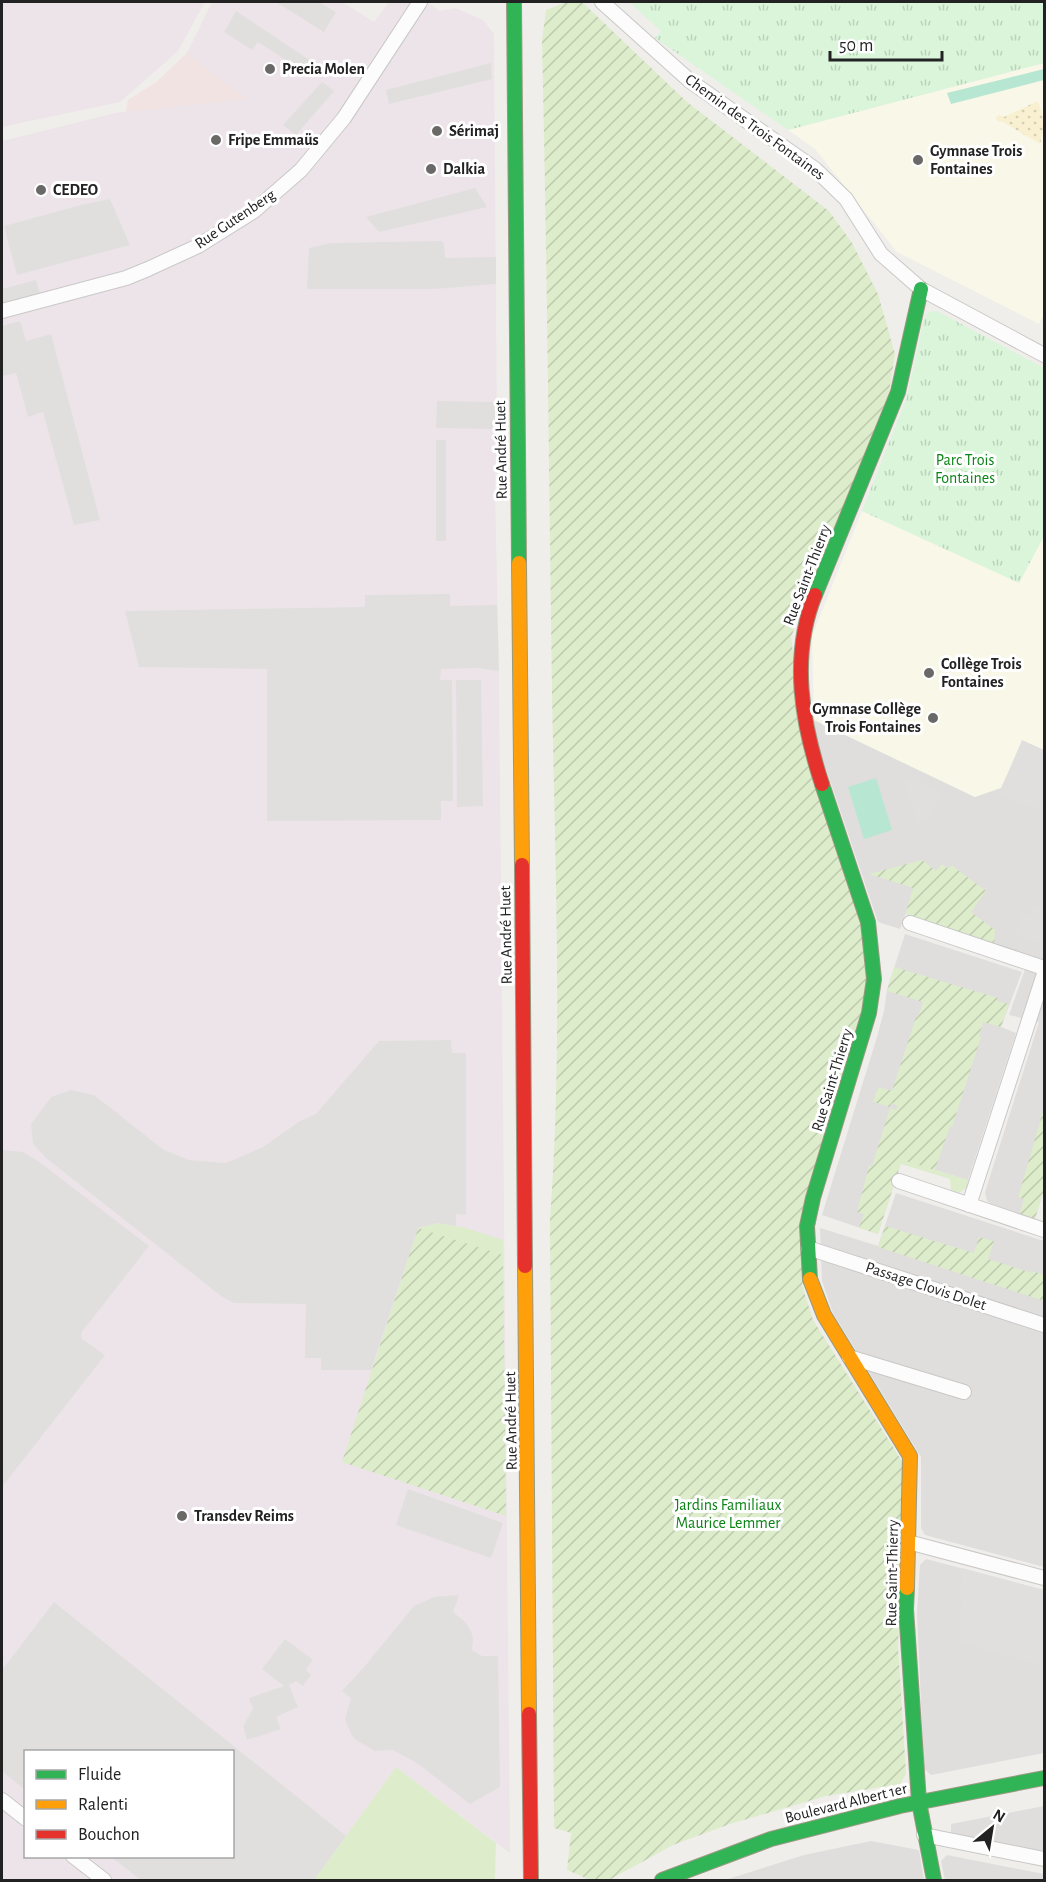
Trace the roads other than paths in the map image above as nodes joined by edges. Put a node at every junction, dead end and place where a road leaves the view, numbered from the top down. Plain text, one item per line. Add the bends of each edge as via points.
1 (420, 2) edge
2 (514, 2) edge
3 (602, 2) edge
4 (921, 289) junction
5 (2, 310) edge
6 (1044, 355) edge
7 (910, 923) dead end
8 (1044, 968) edge
9 (1044, 980) edge
10 (899, 1181) dead end
11 (969, 1206) junction
12 (1044, 1230) edge
13 (808, 1248) junction
14 (1044, 1325) edge
15 (849, 1357) junction
16 (964, 1392) dead end
17 (908, 1542) junction
18 (1044, 1578) edge
19 (1044, 1778) edge
20 (2, 1800) edge
21 (919, 1802) junction
22 (24, 1817) edge
23 (924, 1835) junction
24 (74, 1858) edge
25 (1044, 1859) edge
26 (532, 1878) edge
27 (104, 1881) edge
28 (662, 1881) edge
29 (934, 1881) edge

1 - 5 street, Rue Gutenberg via 344,118 301,170 254,210 198,246 126,278
2 - 26 street, Rue André Huet
3 - 4 street, Chemin des Trois Fontaines via 690,81 832,184 881,254
4 - 6 street, Chemin des Trois Fontaines
4 - 13 street, Rue Saint-Thierry via 898,392 806,617 801,638 804,722 868,922 874,979 869,1013 813,1198 807,1226
7 - 8 street
9 - 11 street
10 - 11 street
11 - 12 street
13 - 14 street, Passage Clovis Dolet
13 - 15 street, Rue Saint-Thierry via 810,1281 824,1315
15 - 16 street
15 - 17 street, Rue Saint-Thierry via 910,1456
17 - 18 street
17 - 21 street, Rue Saint-Thierry via 906,1609
19 - 21 street, Boulevard Albert 1er
20 - 22 street
21 - 23 street, Rue Saint-Thierry
21 - 28 street, Boulevard Albert 1er via 771,1839
23 - 25 street
23 - 29 street, Rue Saint-Thierry
24 - 27 street

